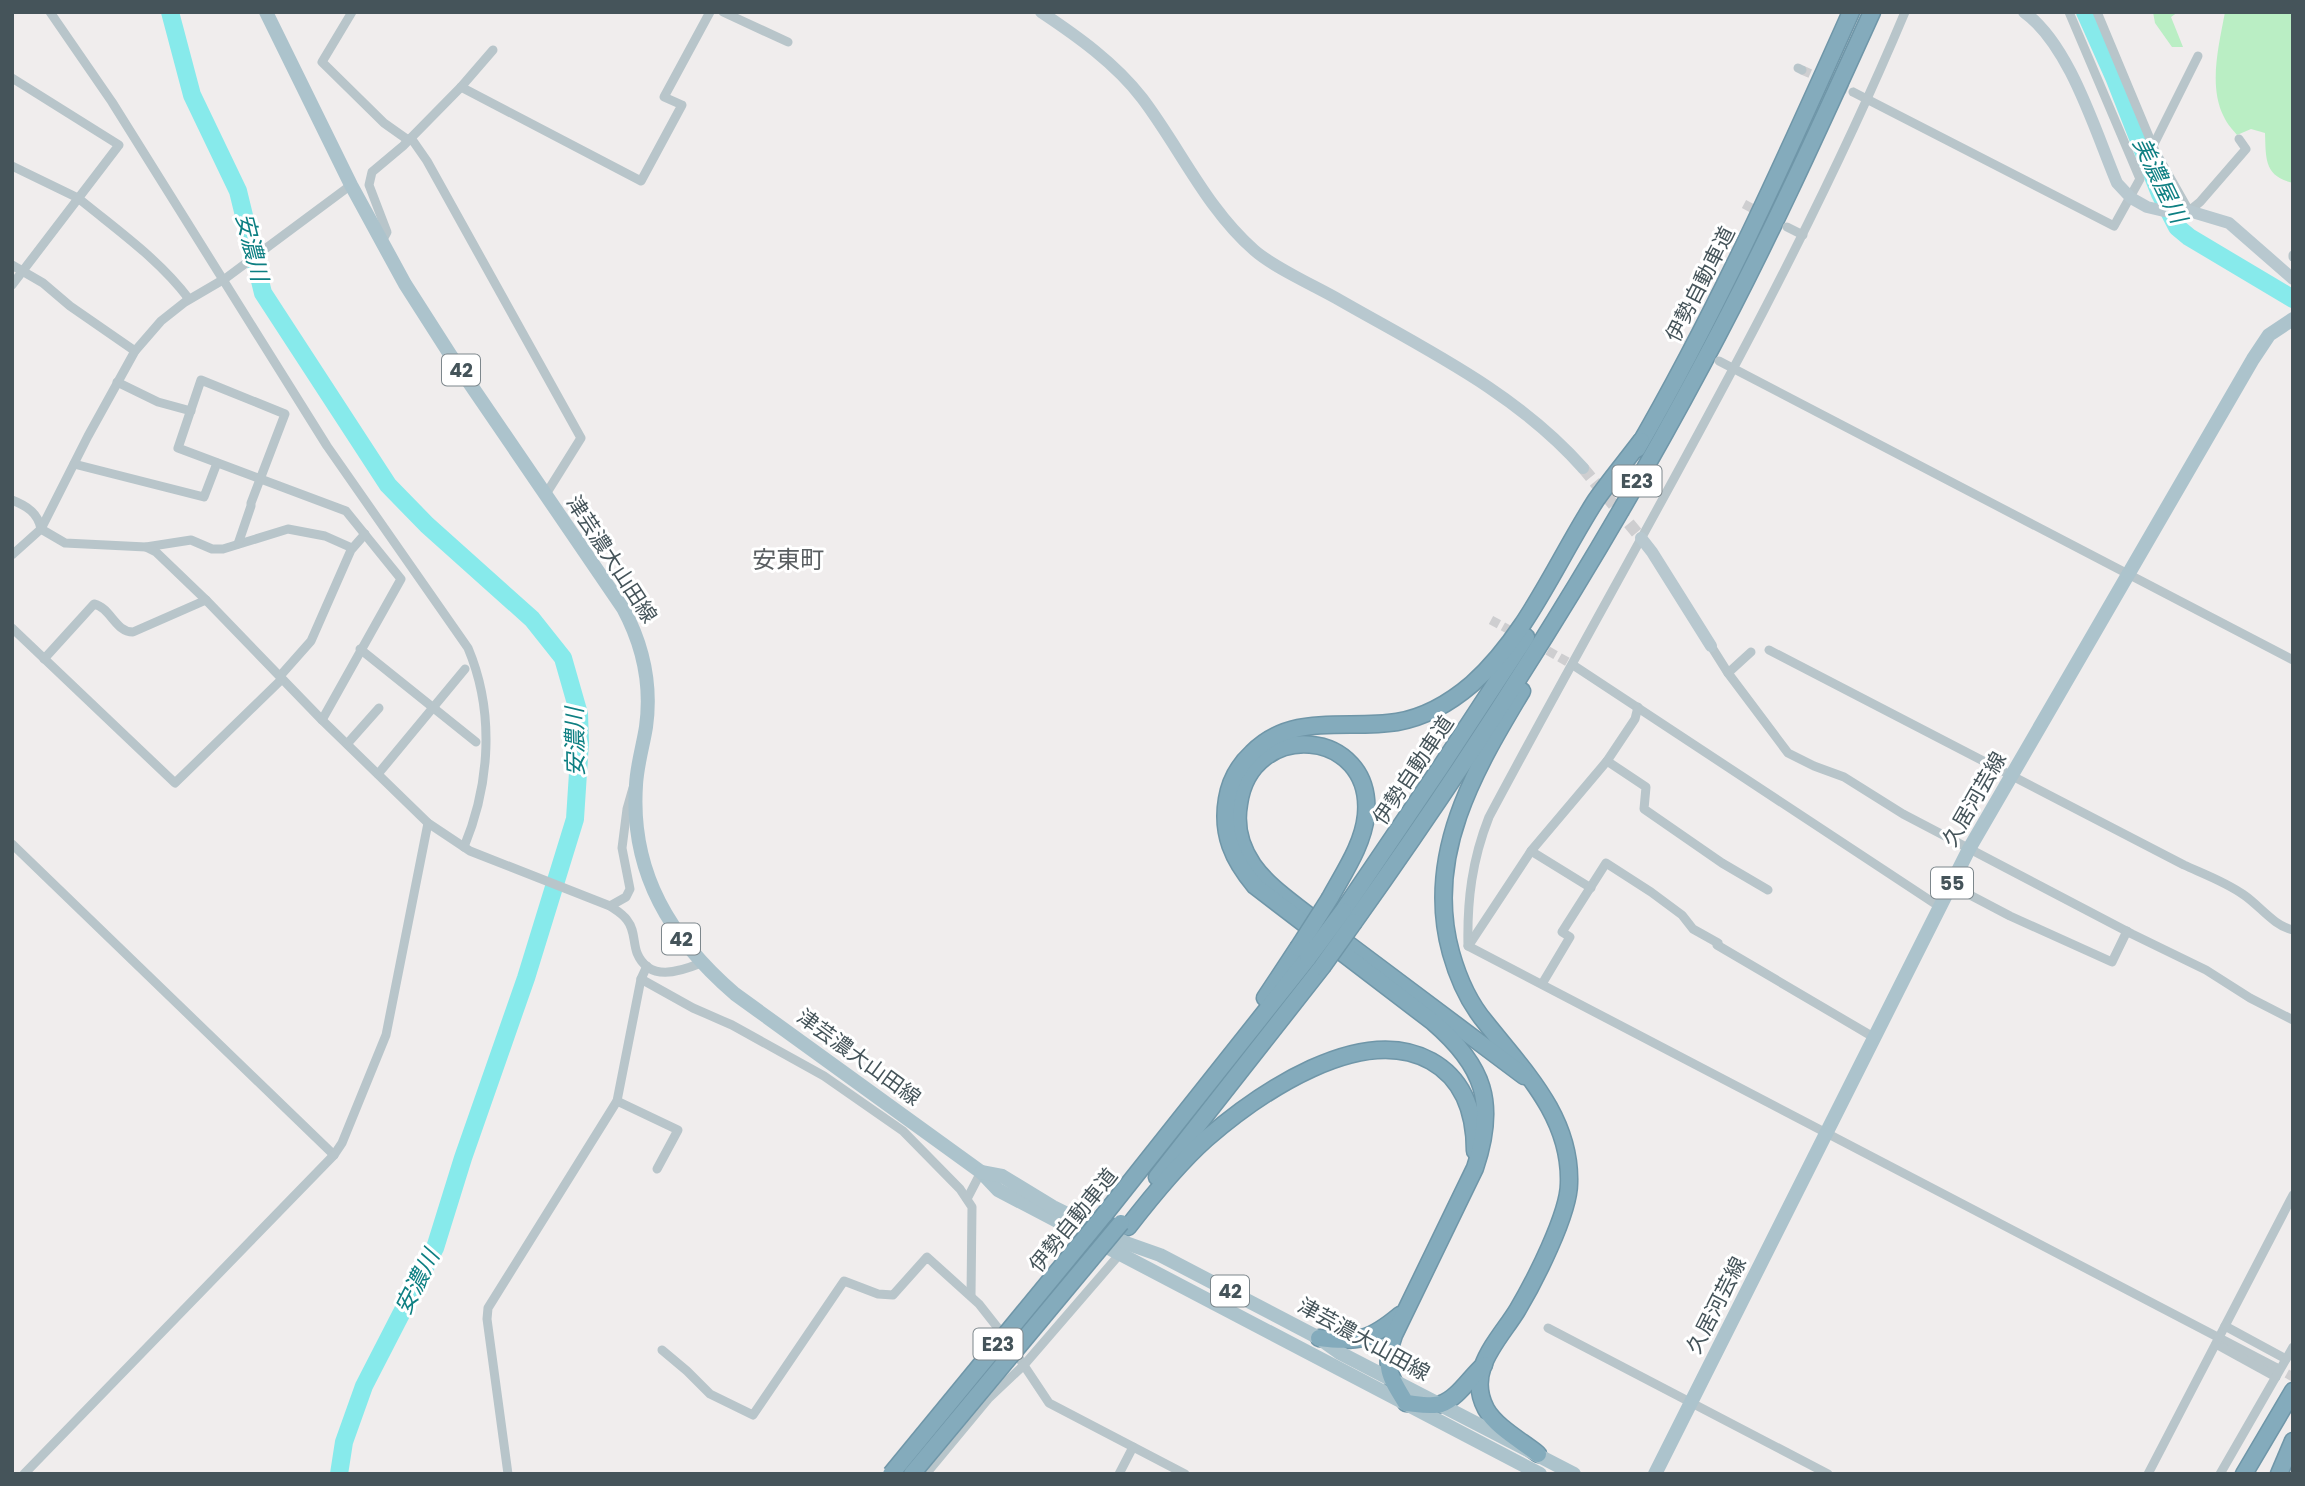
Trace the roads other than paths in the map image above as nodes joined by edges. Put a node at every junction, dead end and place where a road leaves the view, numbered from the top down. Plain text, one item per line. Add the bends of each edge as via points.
1 (50, 12) edge
2 (266, 12) edge
3 (352, 12) edge
4 (710, 12) edge
5 (723, 12) edge
6 (1041, 12) edge
7 (1851, 12) edge
8 (1872, 12) edge
9 (1905, 12) edge
10 (2024, 12) edge
11 (2069, 12) edge
12 (2097, 12) edge
13 (788, 42) dead end
14 (493, 50) dead end
15 (2198, 56) dead end
16 (12, 78) edge
17 (461, 87) junction
18 (1853, 92) tunnel mouth
19 (1869, 99) junction
20 (409, 139) junction
21 (2239, 139) dead end
22 (2153, 146) junction
23 (12, 166) edge
24 (348, 188) junction
25 (78, 198) junction
26 (2131, 198) junction
27 (2185, 211) junction
28 (1787, 227) dead end
29 (1803, 235) junction
30 (381, 243) junction
31 (12, 265) edge
32 (24, 270) junction
33 (224, 279) junction
34 (2293, 279) edge
35 (12, 285) edge
36 (190, 299) junction
37 (2293, 319) edge
38 (1667, 331) dead end
39 (1681, 339) dead end
40 (135, 351) junction
41 (1719, 361) dead end
42 (1734, 370) junction
43 (117, 382) junction
44 (191, 411) junction
45 (1641, 441) junction
46 (218, 463) junction
47 (74, 464) junction
48 (1583, 468) tunnel mouth
49 (261, 479) junction
50 (546, 494) junction
51 (12, 500) edge
52 (41, 529) junction
53 (365, 534) junction
54 (1641, 538) junction
55 (238, 544) junction
56 (146, 547) junction
57 (352, 548) junction
58 (12, 555) edge
59 (1590, 562) junction
60 (2128, 575) junction
61 (206, 600) junction
62 (12, 628) edge
63 (1711, 646) joint
64 (360, 649) junction
65 (1769, 650) dead end
66 (1751, 652) dead end
67 (44, 659) junction
68 (2293, 660) edge
69 (1573, 665) junction
70 (465, 669) dead end
71 (1728, 673) junction
72 (281, 677) junction
73 (432, 707) junction
74 (1638, 707) junction
75 (379, 708) dead end
76 (322, 720) junction
77 (476, 742) dead end
78 (346, 744) junction
79 (1607, 761) junction
80 (378, 774) junction
81 (2012, 775) junction
82 (636, 782) junction
83 (428, 823) junction
84 (12, 844) edge
85 (467, 849) junction
86 (1969, 849) junction
87 (1531, 851) junction
88 (1951, 885) junction
89 (1591, 888) junction
90 (1768, 890) dead end
91 (610, 906) junction
92 (1940, 907) junction
93 (1349, 917) junction
94 (2127, 930) junction
95 (2293, 930) edge
96 (1468, 946) junction
97 (1310, 957) junction
98 (701, 963) junction
99 (645, 964) junction
100 (641, 979) junction
101 (1542, 984) junction
102 (2293, 1020) edge
103 (1875, 1038) junction
104 (828, 1070) junction
105 (1534, 1083) junction
106 (617, 1101) junction
107 (1827, 1133) junction
108 (334, 1154) junction
109 (1475, 1168) junction
110 (657, 1169) dead end
111 (981, 1172) junction
112 (2293, 1195) edge
113 (967, 1199) junction
114 (1124, 1225) junction
115 (1119, 1255) junction
116 (971, 1296) junction
117 (1405, 1312) junction
118 (2225, 1326) junction
119 (1548, 1328) dead end
120 (1319, 1338) junction
121 (2217, 1341) junction
122 (2293, 1347) edge
123 (662, 1350) dead end
124 (2286, 1360) junction
125 (1024, 1365) junction
126 (1483, 1365) junction
127 (2275, 1372) junction
128 (1391, 1378) junction
129 (2293, 1391) edge
130 (1690, 1402) junction
131 (1406, 1403) junction
132 (1440, 1405) junction
133 (2293, 1409) edge
134 (2293, 1441) edge
135 (1133, 1447) junction
136 (1538, 1454) junction
137 (23, 1474) edge
138 (508, 1474) edge
139 (891, 1474) edge
140 (912, 1474) edge
141 (926, 1474) edge
142 (1119, 1474) edge
143 (1185, 1474) edge
144 (1540, 1474) edge
145 (1574, 1474) edge
146 (1655, 1474) edge
147 (1828, 1474) edge
148 (2148, 1474) edge
149 (2220, 1474) edge
150 (2244, 1474) edge
151 (2256, 1474) edge
152 (2279, 1474) edge

1 - 33 street
2 - 24 main road, 津芸濃大山田線 / 42
3 - 20 street via 322,61 384,122
4 - 17 street via 664,97 682,106 641,181
5 - 13 street
6 - 48 street via 1124,77 1217,212 1256,253 1493,389
7 - 45 highway, 伊勢自動車道 / E23 via 1732,268
8 - 59 highway, 伊勢自動車道 / E23 via 1737,298
9 - 19 street
10 - 26 street via 2065,59 2117,183
11 - 26 street via 2140,179
12 - 22 street
14 - 17 street
15 - 22 street
16 - 25 street via 118,143
17 - 20 street
18 - 19 street
19 - 26 street via 2114,226
19 - 29 street
20 - 30 street via 370,176 369,185 387,232
20 - 50 street via 427,161 581,438
21 - 27 street via 2246,149 2200,202
22 - 27 street
23 - 25 street
24 - 30 main road, 津芸濃大山田線 / 42
24 - 33 street
25 - 32 street
25 - 36 street via 172,276
26 - 27 street via 2147,208
27 - 34 street via 2229,223
28 - 29 street
29 - 42 street
30 - 50 main road, 津芸濃大山田線 / 42 via 451,356
31 - 32 street
32 - 35 street
32 - 40 street
33 - 36 street
33 - 85 street via 327,446 464,641 477,668 486,753
36 - 40 street via 161,321
37 - 60 main road, 久居河芸線 / 55 via 2276,329 2257,352
38 - 39 street
40 - 43 street
41 - 42 street
42 - 54 street
42 - 60 street
43 - 44 street via 158,402
43 - 47 street
44 - 46 street via 178,448
44 - 49 street via 201,380 285,414
45 - 93 highway, 伊勢自動車道 / E23 via 1499,680
45 - 109 highway via 1597,500 1526,620 1464,691 1440,707 1400,721 1313,725 1279,733 1248,757 1229,789 1229,846 1255,886 1433,1022 1469,1062 1486,1113
46 - 47 street via 204,497
46 - 49 street
47 - 52 street
49 - 53 street via 346,511
49 - 55 street
50 - 82 main road, 津芸濃大山田線 / 42 via 623,608 639,640 647,707
51 - 52 street via 39,518
52 - 56 street via 65,543
52 - 58 street
53 - 57 street
53 - 64 street via 401,579
54 - 63 street
54 - 69 street
55 - 56 street via 215,549 191,540
55 - 57 street via 288,529 325,536
56 - 61 street
57 - 72 street via 311,641
59 - 93 highway, 伊勢自動車道 / E23 via 1525,669
59 - 105 highway via 1565,617 1476,773 1454,826 1444,872 1444,922 1458,973 1485,1022
60 - 68 street
60 - 81 main road, 久居河芸線 / 55
61 - 67 street via 133,632 122,629 94,604
61 - 72 street
62 - 67 street
63 - 71 street
64 - 73 street
64 - 76 street
65 - 81 street
66 - 71 street
67 - 72 street via 175,783
69 - 74 street
69 - 96 street via 1482,835 1469,892
70 - 73 street
71 - 86 street via 1788,753 1844,777
72 - 76 street
73 - 77 street
73 - 80 street
74 - 79 street
74 - 92 street
75 - 78 street
76 - 78 street
78 - 80 street
79 - 87 street
79 - 90 street via 1646,787 1644,809
80 - 83 street
81 - 86 main road, 久居河芸線 / 55
81 - 95 street via 2232,887 2284,928
82 - 91 street via 622,838 629,893
82 - 98 main road, 津芸濃大山田線 / 42 via 636,826 646,872 669,919
83 - 85 street
83 - 108 street via 386,1035
84 - 108 street
85 - 91 street
86 - 88 main road, 久居河芸線 / 55
86 - 94 street
87 - 89 street
87 - 96 street
88 - 92 main road, 久居河芸線 / 55
88 - 94 street via 2112,962
89 - 101 street via 1562,932 1570,937
89 - 103 street via 1606,863 1682,915 1717,946
91 - 99 street via 629,922 637,953
92 - 103 main road, 久居河芸線 / 55
93 - 97 highway, 伊勢自動車道 / E23, bridge
94 - 102 street
96 - 101 street
97 - 105 highway, bridge via 1330,898 1362,836 1366,815 1356,771 1336,752 1306,743 1270,753 1248,775 1240,796 1238,834 1258,871 1309,916 1472,1037 1502,1062
97 - 114 highway, 伊勢自動車道 / E23
97 - 139 highway, 伊勢自動車道 / E23, bridge
98 - 99 street via 674,973
98 - 104 main road, 津芸濃大山田線 / 42
99 - 100 street
100 - 104 street
100 - 106 street
101 - 107 street
103 - 107 main road, 久居河芸線 / 55
104 - 111 main road, 津芸濃大山田線 / 42
104 - 113 street via 903,1130
105 - 126 highway via 1563,1137 1568,1198 1517,1310 1493,1342
106 - 110 street via 678,1130
106 - 138 street via 488,1308
107 - 121 street
107 - 130 main road, 久居河芸線 / 55
108 - 137 street
109 - 114 highway via 1470,1109 1451,1076 1412,1054 1369,1051 1317,1067 1249,1106 1206,1140
109 - 117 highway
111 - 113 street
111 - 115 main road, 津芸濃大山田線 / 42 via 998,1190
111 - 120 main road, 津芸濃大山田線 / 42 via 1002,1177 1053,1207 1160,1255
112 - 118 street
113 - 116 street via 972,1207
114 - 140 highway, 伊勢自動車道 / E23, bridge
115 - 125 street
115 - 131 main road, 津芸濃大山田線 / 42
116 - 123 street via 928,1257 892,1295 844,1281 753,1415 710,1394
116 - 125 street
117 - 120 highway via 1363,1340
117 - 128 highway via 1389,1349
118 - 121 street
118 - 124 street
119 - 130 street
120 - 128 main road, 津芸濃大山田線 / 42
121 - 127 street
121 - 148 street
122 - 124 street
124 - 127 street
125 - 135 street via 1049,1403
125 - 141 street via 989,1398
126 - 132 highway
126 - 136 highway via 1481,1394 1488,1412
127 - 149 street
128 - 131 highway
128 - 132 main road, 津芸濃大山田線 / 42
129 - 150 highway
130 - 146 main road, 久居河芸線 / 55
130 - 147 street
131 - 132 highway
131 - 144 main road, 津芸濃大山田線 / 42
132 - 136 main road, 津芸濃大山田線 / 42
133 - 151 highway
134 - 152 highway
135 - 142 street
135 - 143 street
136 - 145 main road, 津芸濃大山田線 / 42

